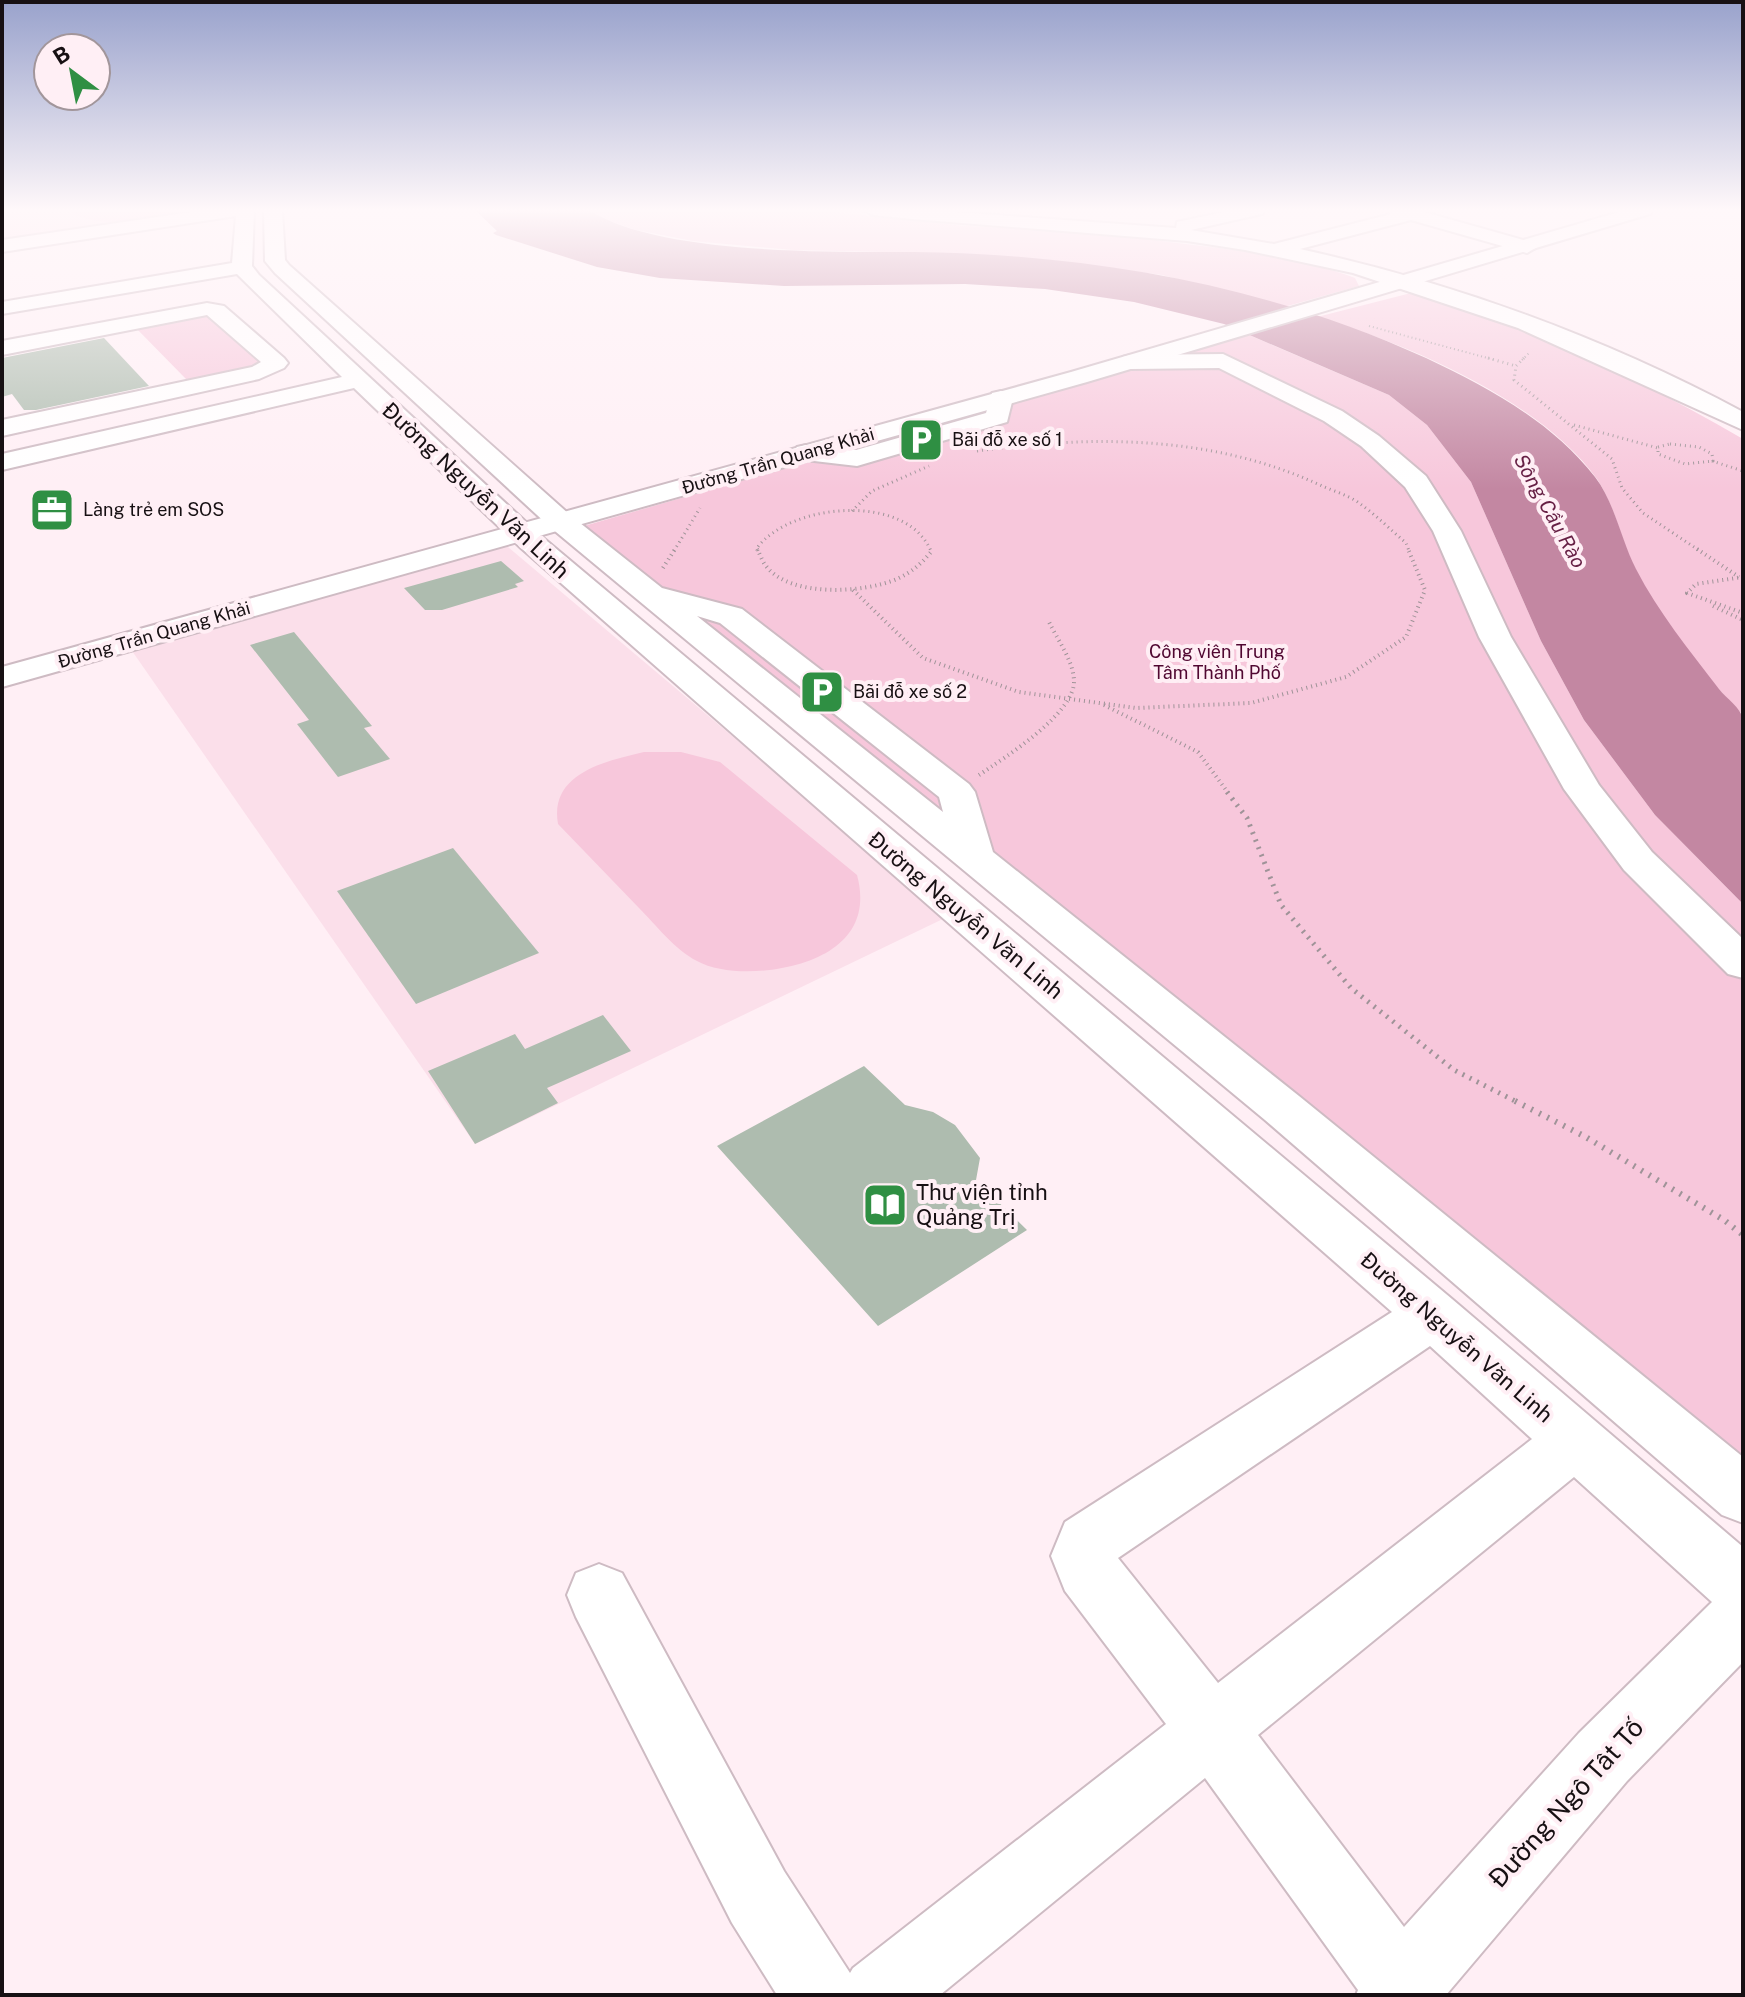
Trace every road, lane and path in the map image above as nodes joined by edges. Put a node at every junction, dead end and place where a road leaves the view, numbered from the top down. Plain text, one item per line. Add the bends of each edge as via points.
1 (30, 303) edge
2 (278, 303) edge
3 (316, 303) edge
4 (1331, 303) edge
5 (1467, 303) edge
6 (2, 308) edge
7 (296, 322) junction
8 (1369, 326) dead end
9 (242, 333) junction
10 (1566, 339) junction
11 (2, 348) edge
12 (1131, 362) junction
13 (1516, 366) junction
14 (358, 380) junction
15 (1743, 422) edge
16 (1569, 423) junction
17 (2, 428) edge
18 (1658, 448) junction
19 (975, 451) dead end
20 (1712, 461) junction
21 (2, 462) edge
22 (937, 463) dead end
23 (1743, 471) edge
24 (719, 477) junction
25 (852, 511) junction
26 (540, 527) junction
27 (1741, 577) edge
28 (853, 590) junction
29 (648, 593) junction
30 (1687, 593) junction
31 (1743, 613) edge
32 (1743, 620) edge
33 (1049, 622) dead end
34 (2, 677) edge
35 (1071, 699) junction
36 (1099, 703) junction
37 (956, 792) junction
38 (976, 860) junction
39 (1743, 964) edge
40 (1743, 1235) edge
41 (1433, 1315) junction
42 (1575, 1440) junction
43 (1743, 1495) edge
44 (1743, 1588) edge
45 (599, 1595) dead end
46 (1743, 1616) edge
47 (1213, 1731) junction
48 (1401, 1992) edge
49 (821, 1995) edge
50 (880, 1995) edge

1 - 6 street
2 - 7 street, Đường Nguyễn Văn Linh
3 - 26 street, Đường Nguyễn Văn Linh
4 - 12 street, Đường Trần Quang Khải
5 - 10 street
7 - 9 street
7 - 14 street, Đường Nguyễn Văn Linh
8 - 13 path
9 - 11 street via 207,309
9 - 17 street via 276,363 272,368
10 - 13 path via 1531,351
10 - 15 street
12 - 24 street, Đường Trần Quang Khải
12 - 39 street via 1223,361 1333,416 1416,482 1447,531 1495,637 1583,789 1638,861
13 - 16 path via 1514,380
14 - 21 street
14 - 26 street, Đường Nguyễn Văn Linh
16 - 18 path
16 - 27 path via 1612,459 1622,488 1643,513
18 - 20 path via 1658,454 1678,463
18 - 20 path via 1689,445 1712,454
19 - 36 path via 1095,440 1205,449 1288,470 1358,502 1406,543 1425,590 1406,637 1346,677 1251,703 1136,708
20 - 23 path
22 - 25 path via 872,491
24 - 26 street, Đường Trần Quang Khải
24 - 29 path
25 - 28 path via 917,528 931,552 908,577
25 - 28 path via 780,524 757,548 759,561 772,574 822,589
26 - 29 street, Đường Nguyễn Văn Linh
26 - 34 street, Đường Trần Quang Khải
26 - 41 street, Đường Nguyễn Văn Linh
27 - 30 path via 1696,584
28 - 35 path via 923,658 1019,692
29 - 37 street via 731,616
29 - 38 street, Đường Nguyễn Văn Linh
30 - 31 path
30 - 32 path
33 - 35 path via 1075,682
35 - 36 path
35 - 37 path via 1030,738
36 - 40 path via 1198,752 1247,818 1281,905 1351,988 1454,1070 1584,1136
37 - 38 street
38 - 43 street, Đường Nguyễn Văn Linh via 1306,1128
41 - 42 street, Đường Nguyễn Văn Linh
41 - 47 street via 1087,1543 1082,1556 1087,1569
42 - 44 street, Đường Nguyễn Văn Linh
42 - 47 street
45 - 49 street via 758,1897
46 - 48 street, Đường Ngô Tât Tố via 1603,1757
47 - 48 street
47 - 50 street

